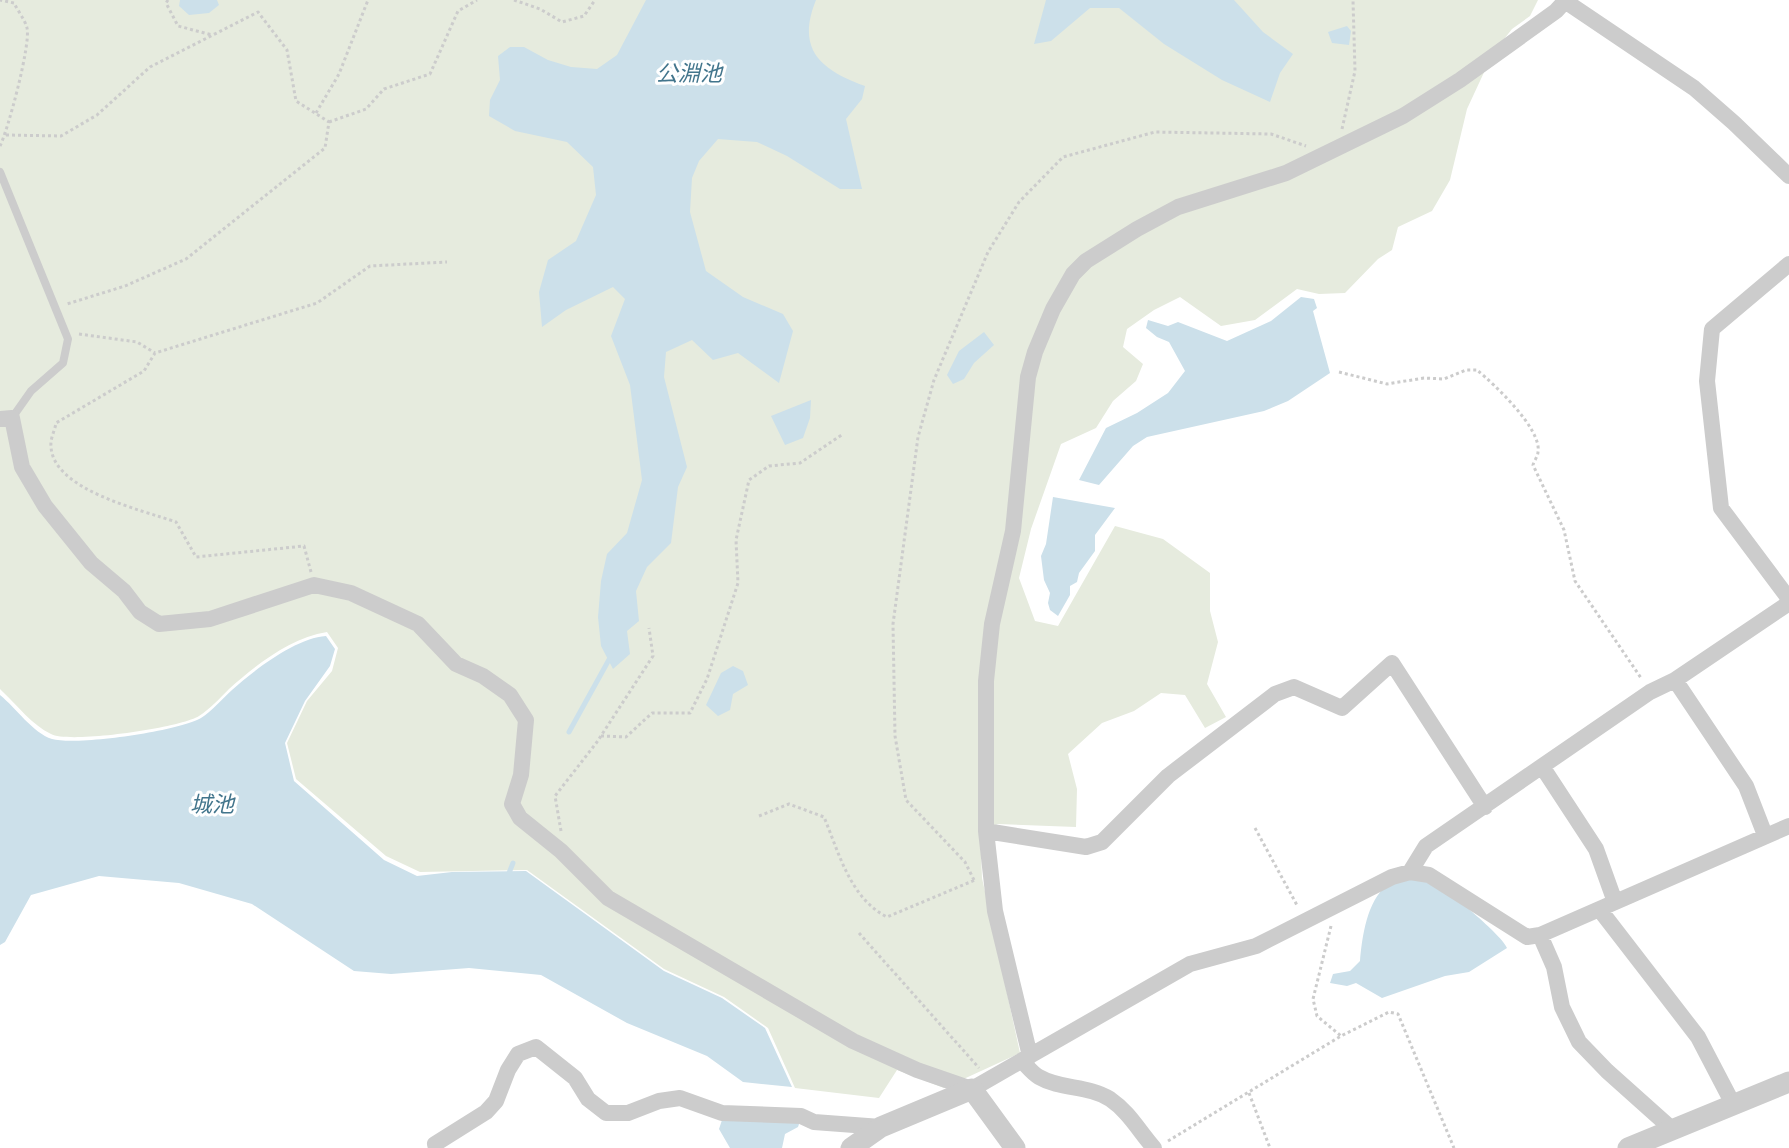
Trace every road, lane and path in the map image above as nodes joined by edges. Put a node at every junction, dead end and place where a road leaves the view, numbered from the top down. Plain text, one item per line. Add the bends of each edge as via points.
1 (0, 0) edge
2 (168, 0) edge
3 (368, 0) edge
4 (477, 0) edge
5 (514, 0) edge
6 (595, 0) edge
7 (1353, 0) edge
8 (1565, 1) edge
9 (212, 35) junction
10 (316, 113) junction
11 (329, 122) junction
12 (6, 135) junction
13 (0, 146) edge
14 (1333, 151) junction
15 (0, 172) edge
16 (1789, 176) edge
17 (447, 262) dead end
18 (1789, 264) edge
19 (57, 307) junction
20 (66, 332) junction
21 (155, 353) junction
22 (1339, 372) dead end
23 (6, 418) edge
24 (843, 434) dead end
25 (314, 585) junction
26 (1789, 601) edge
27 (649, 628) dead end
28 (1676, 680) junction
29 (1650, 692) junction
30 (601, 736) junction
31 (1543, 768) junction
32 (1485, 807) junction
33 (759, 816) dead end
34 (1789, 826) edge
35 (1255, 828) dead end
36 (986, 831) junction
37 (1765, 835) junction
38 (561, 851) junction
39 (1410, 872) junction
40 (990, 873) junction
41 (974, 880) junction
42 (1607, 906) junction
43 (1331, 908) junction
44 (1306, 921) junction
45 (859, 933) dead end
46 (1540, 935) junction
47 (1341, 1036) junction
48 (1026, 1058) junction
49 (1789, 1082) edge
50 (980, 1084) junction
51 (1249, 1093) junction
52 (1733, 1104) junction
53 (881, 1127) junction
54 (1673, 1130) junction
55 (1160, 1145) edge
56 (436, 1148) edge
57 (851, 1148) edge
58 (1015, 1148) edge
59 (1270, 1148) edge
60 (1454, 1148) edge
61 (1628, 1148) edge

1 - 12 path via 14,3 27,30
2 - 9 path via 178,26
3 - 10 path via 339,74
4 - 11 path via 458,11 430,74 384,89 366,109
5 - 6 path via 562,22 584,16
7 - 14 path via 1355,71
8 - 14 street via 1460,80 1403,116
8 - 16 street via 1694,88
9 - 10 path via 258,12 287,50 296,101
9 - 12 path via 150,66 97,116 61,136
10 - 11 path
11 - 19 path via 324,148 186,259 125,286
12 - 13 path
14 - 36 street via 1286,173 1178,207 1137,229 1086,261 1073,274 1053,309 1028,377 1013,531 992,624 986,681
14 - 41 path via 1271,134 1155,132 1063,157 1019,202 988,252 934,380 918,437 893,624 895,736 906,800 965,862
15 - 19 lane
17 - 21 path via 370,267 317,303
18 - 26 street via 1712,330 1707,381 1721,508
19 - 20 lane
20 - 21 path via 137,342
20 - 23 lane via 63,363
21 - 25 path via 144,371 56,423 50,446 63,474 86,490 176,522 196,558 304,546
22 - 29 path via 1387,384 1444,379 1466,370 1478,370 1488,378 1536,436 1539,451 1533,465 1564,530 1575,582
23 - 25 street via 22,467 45,506 91,563 124,591 140,612 159,624 210,619
24 - 30 path via 801,463 769,466 749,480 736,540 738,583 707,679 690,713 652,713 626,737
25 - 38 street via 351,593 418,624 456,664 483,676 510,695 526,720 521,774 512,804 520,818
26 - 28 street
27 - 30 path via 653,656
28 - 29 street
28 - 37 street via 1746,786
29 - 31 street
30 - 38 path via 555,796
31 - 32 street
31 - 42 street via 1596,849
32 - 36 street via 1392,663 1342,708 1294,687 1275,694 1168,776 1102,842 1086,847
32 - 39 street via 1426,846
33 - 41 path via 789,804 824,817 853,886 871,909 887,917
34 - 37 street
35 - 44 path
36 - 40 street
37 - 42 street
38 - 50 street via 608,898 853,1041 917,1070
39 - 43 street
39 - 46 street via 1430,875 1527,937
40 - 41 path
40 - 48 street
42 - 46 street
42 - 52 street via 1698,1037
43 - 44 street
43 - 47 path via 1331,928 1313,999 1317,1016
44 - 48 street via 1256,946 1190,964
45 - 50 path
46 - 54 street via 1554,967 1562,1007 1579,1042
47 - 51 path
47 - 60 path via 1389,1012 1398,1014
48 - 50 street
48 - 55 street via 1038,1077 1109,1098
49 - 52 street
50 - 53 street
50 - 58 street
51 - 55 path
51 - 59 path
52 - 54 street
53 - 56 street via 814,1122 801,1116 722,1113 680,1098 628,1113 606,1113 588,1099 575,1078 536,1047 518,1054 496,1101 486,1112 435,1143
53 - 57 street
54 - 61 street

